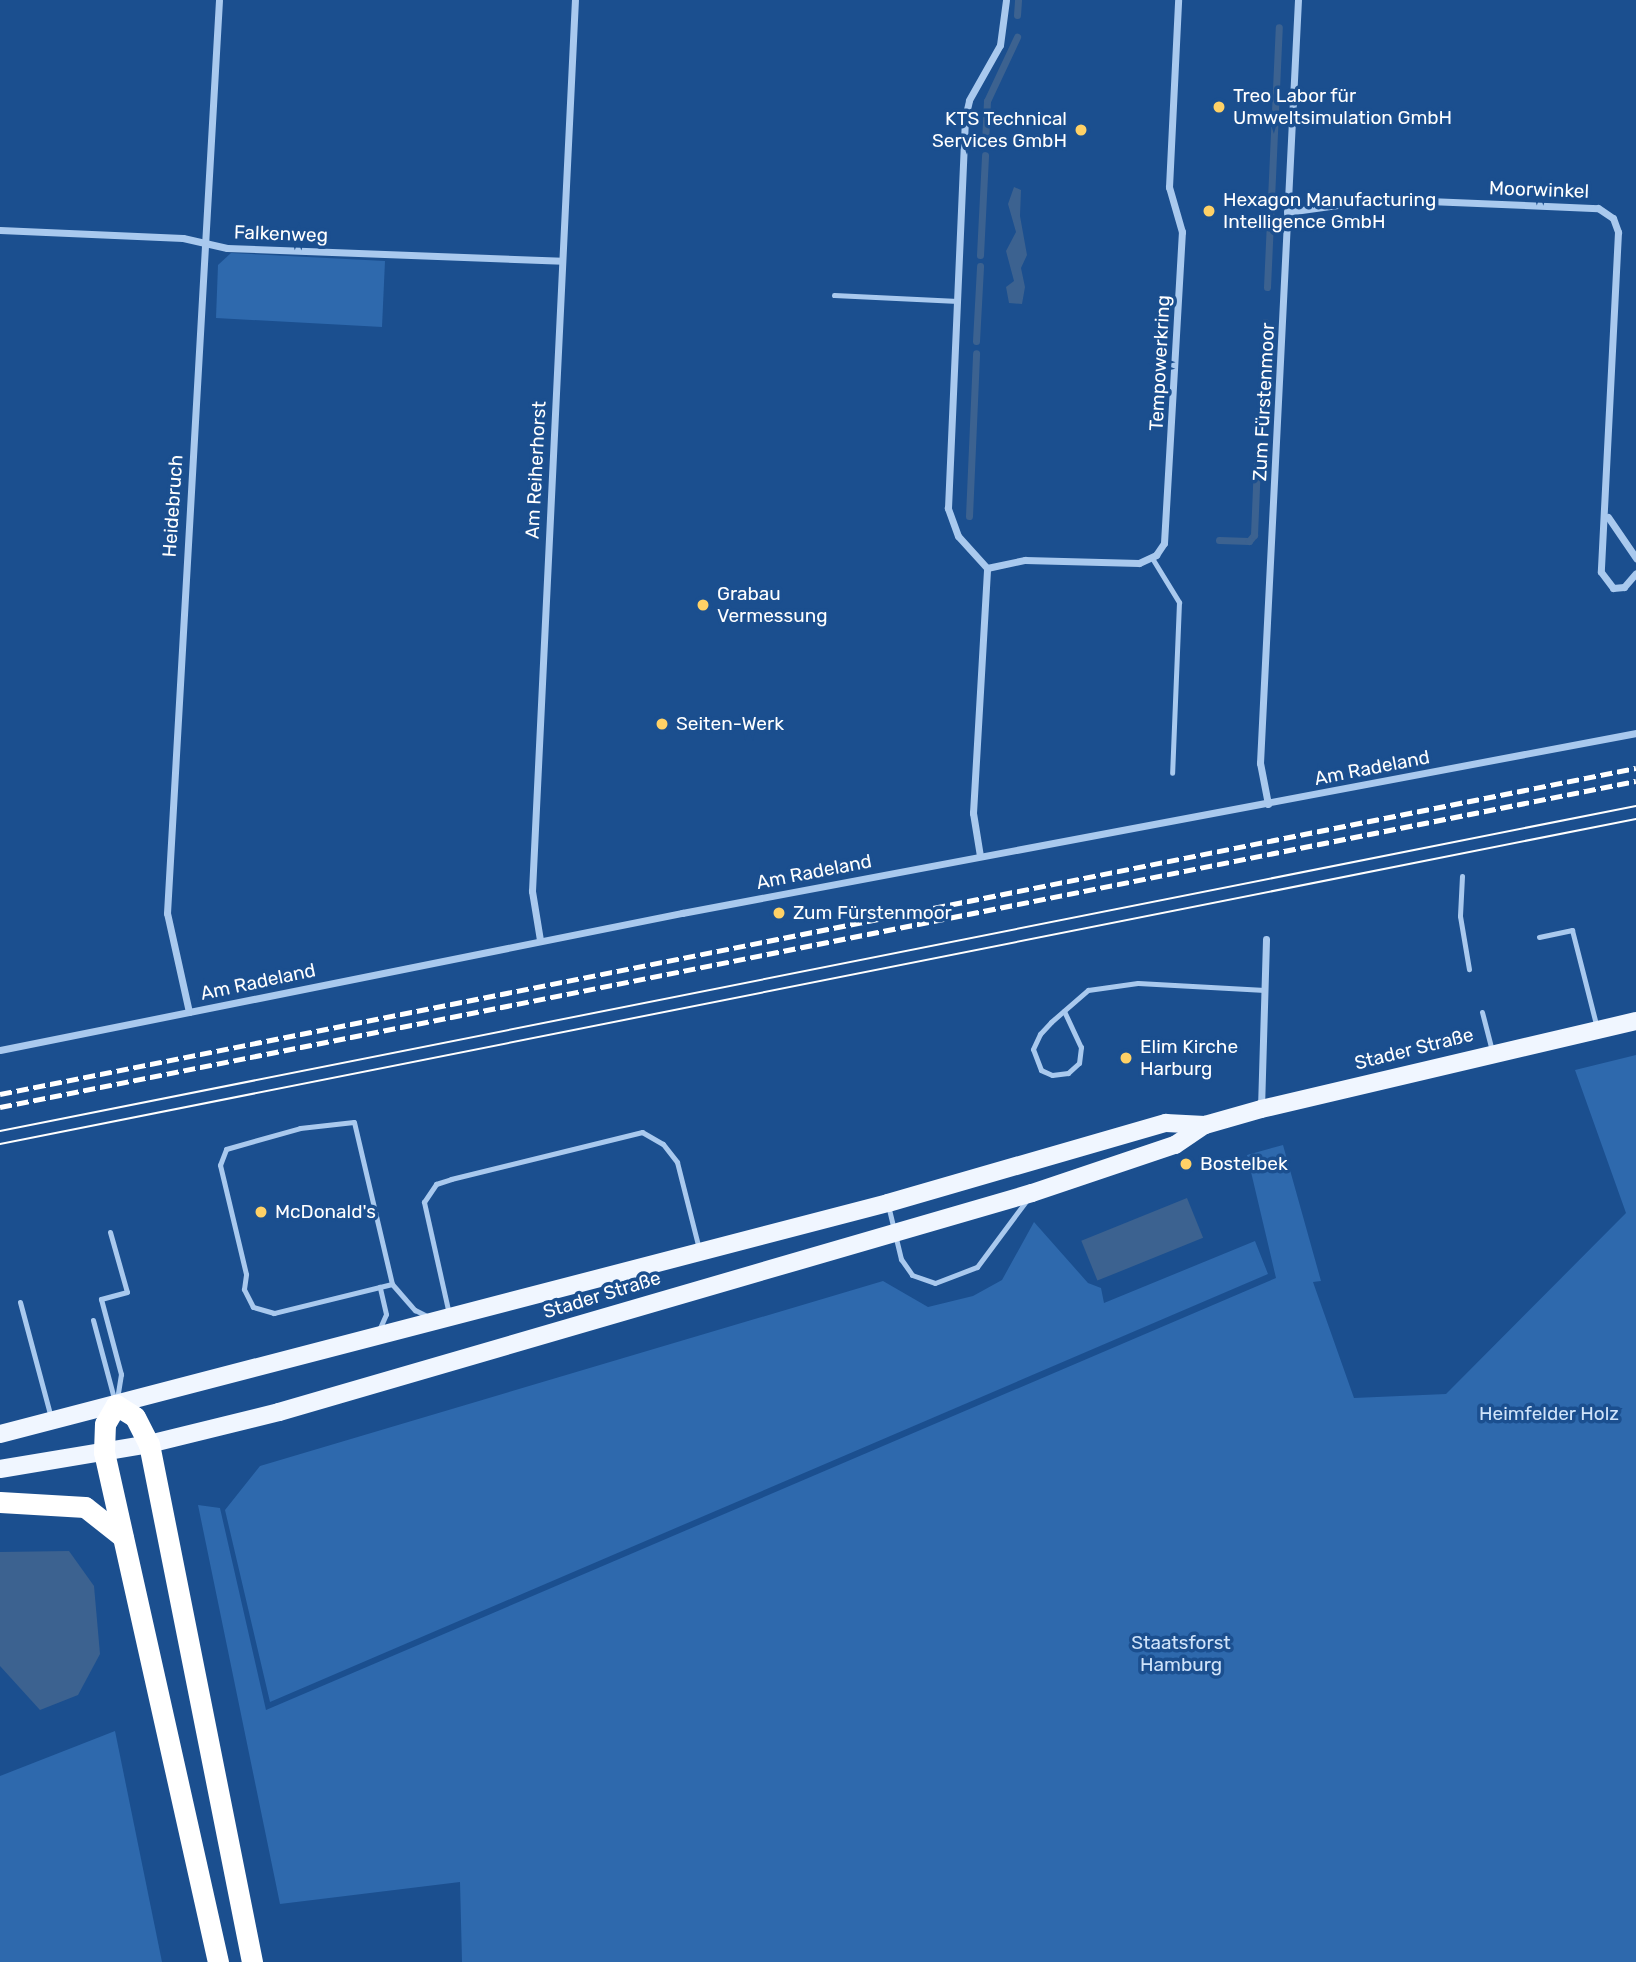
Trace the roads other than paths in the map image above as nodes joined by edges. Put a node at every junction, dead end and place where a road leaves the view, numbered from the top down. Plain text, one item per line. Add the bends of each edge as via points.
1 (219, 0) edge
2 (575, 0) edge
3 (1006, 0) edge
4 (1178, 0) edge
5 (1298, 0) edge
6 (1287, 212) junction
7 (0, 230) edge
8 (206, 244) junction
9 (562, 261) junction
10 (834, 295) dead end
11 (958, 301) junction
12 (1607, 517) junction
13 (1152, 558) junction
14 (1636, 558) edge
15 (987, 568) junction
16 (1636, 572) edge
17 (1636, 733) edge
18 (1171, 773) dead end
19 (1268, 804) junction
20 (980, 856) junction
21 (1462, 876) dead end
22 (1539, 937) dead end
23 (1266, 939) dead end
24 (540, 940) junction
25 (1469, 969) dead end
26 (1265, 990) junction
27 (1064, 1011) junction
28 (189, 1012) junction
29 (1482, 1012) dead end
30 (1636, 1021) edge
31 (1598, 1031) junction
32 (0, 1050) edge
33 (1492, 1051) junction
34 (1261, 1109) junction
35 (1205, 1125) junction
36 (1032, 1193) junction
37 (888, 1203) junction
38 (110, 1232) dead end
39 (895, 1233) junction
40 (699, 1253) junction
41 (392, 1284) junction
42 (380, 1287) junction
43 (20, 1302) dead end
44 (444, 1319) junction
45 (93, 1320) dead end
46 (375, 1336) junction
47 (116, 1405) junction
48 (52, 1421) junction
49 (0, 1434) edge
50 (149, 1444) junction
51 (104, 1452) junction
52 (0, 1469) edge
53 (0, 1502) edge
54 (123, 1537) junction
55 (218, 1962) edge
56 (252, 1962) edge

1 - 8 street, Heidebruch
2 - 9 street, Am Reiherhorst
3 - 11 street via 1000,45 967,107
4 - 13 street, Tempowerkring via 1169,187 1182,232 1179,314 1166,534
5 - 6 street, Zum Fürstenmoor
6 - 12 street, Moorwinkel via 1380,199 1598,208 1614,218 1618,232
6 - 19 street, Zum Fürstenmoor via 1260,763
7 - 8 street, Falkenweg via 183,238
8 - 9 street, Falkenweg
8 - 28 street, Heidebruch via 167,913
9 - 24 street, Am Reiherhorst via 532,891
10 - 11 lane
11 - 15 street via 949,515 958,536
12 - 14 street
12 - 16 street, Moorwinkel via 1601,572 1605,582 1624,587
13 - 15 street via 1113,564 1025,560
13 - 18 lane via 1179,602
15 - 20 street via 973,813
17 - 19 street, Am Radeland
19 - 20 street, Am Radeland
20 - 24 street, Am Radeland
21 - 25 lane via 1460,916
22 - 31 lane via 1572,930
23 - 26 street
24 - 28 street, Am Radeland
26 - 27 lane via 1139,984 1088,990
26 - 34 street
27 - 27 lane via 1040,1034 1033,1048 1041,1070 1052,1075 1068,1073 1079,1063 1081,1047
28 - 32 street, Am Radeland
29 - 33 lane
30 - 31 main road, Stader Straße
31 - 33 main road, Stader Straße
33 - 34 main road, Stader Straße
34 - 35 main road, Stader Straße
35 - 36 main road, Stader Straße via 1175,1145
35 - 37 main road, Stader Straße via 1166,1123
36 - 39 main road, Stader Straße
36 - 39 lane via 991,1253 966,1274 951,1279 935,1283 912,1275 901,1259
37 - 39 lane
37 - 40 main road, Stader Straße
38 - 47 lane via 127,1292 101,1299 121,1374
39 - 50 main road, Stader Straße via 279,1412
40 - 44 main road, Stader Straße
40 - 44 lane via 677,1162 663,1144 642,1132 451,1180 431,1188 424,1202
41 - 42 lane
41 - 42 lane via 354,1122 300,1128 226,1149 220,1165 246,1274 244,1289 253,1307 274,1312
41 - 44 lane via 415,1310
42 - 46 lane via 386,1314
43 - 48 lane
44 - 46 main road, Stader Straße
45 - 47 lane
46 - 47 main road, Stader Straße
47 - 48 main road, Stader Straße
47 - 50 highway via 135,1417
47 - 51 highway via 105,1424
48 - 49 main road, Stader Straße
50 - 51 main road, Stader Straße
50 - 56 highway
51 - 52 main road, Stader Straße
51 - 54 highway
53 - 54 highway via 85,1507
54 - 55 highway

